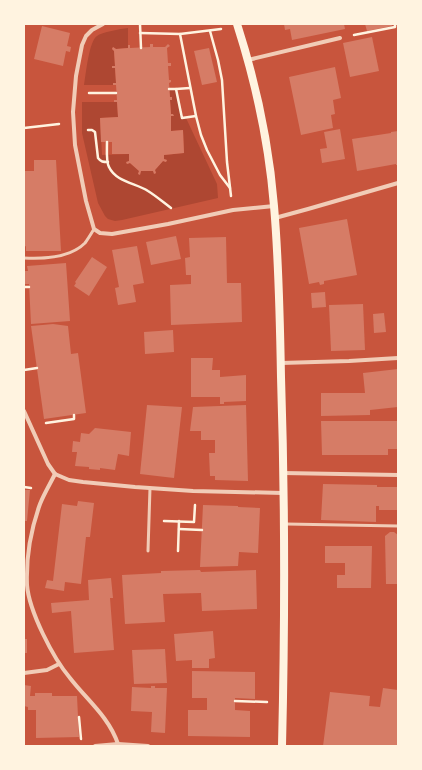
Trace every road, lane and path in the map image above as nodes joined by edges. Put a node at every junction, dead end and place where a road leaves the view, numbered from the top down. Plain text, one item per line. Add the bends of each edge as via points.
1 (103, 24) edge
2 (140, 24) edge
3 (395, 24) edge
4 (237, 25) edge
5 (210, 31) junction
6 (140, 34) junction
7 (180, 34) junction
8 (340, 38) joint
9 (141, 48) dead end
10 (248, 60) junction
11 (190, 88) junction
12 (169, 89) dead end
13 (176, 89) junction
14 (94, 93) dead end
15 (116, 93) dead end
16 (196, 116) junction
17 (74, 122) junction
18 (24, 128) edge
19 (87, 130) dead end
20 (107, 142) dead end
21 (108, 162) junction
22 (398, 183) edge
23 (230, 188) junction
24 (274, 206) junction
25 (172, 209) dead end
26 (232, 210) junction
27 (275, 218) junction
28 (94, 229) junction
29 (24, 258) edge
30 (24, 287) edge
31 (29, 287) dead end
32 (398, 358) edge
33 (281, 362) junction
34 (37, 368) dead end
35 (24, 370) edge
36 (24, 411) edge
37 (74, 415) dead end
38 (30, 426) junction
39 (283, 473) junction
40 (55, 474) junction
41 (398, 475) edge
42 (150, 488) junction
43 (196, 491) junction
44 (283, 493) junction
45 (149, 520) junction
46 (179, 521) junction
47 (284, 524) junction
48 (398, 526) edge
49 (179, 530) junction
50 (202, 530) dead end
51 (148, 551) dead end
52 (178, 551) dead end
53 (26, 586) edge
54 (60, 664) junction
55 (24, 673) edge
56 (235, 701) dead end
57 (283, 702) junction
58 (79, 717) dead end
59 (118, 744) junction
60 (81, 746) edge
61 (95, 746) edge
62 (148, 746) edge
63 (282, 746) edge

1 - 17 street via 92,30 82,45 76,76
2 - 6 path
3 - 8 path via 395,27
4 - 5 path
4 - 10 main road
5 - 7 path
5 - 23 path via 222,80
6 - 7 path
6 - 9 path
7 - 11 path
8 - 10 street
10 - 24 main road via 263,126
11 - 13 path
11 - 16 path
12 - 13 path
13 - 16 path via 182,118
14 - 15 path
16 - 23 path via 207,150
17 - 18 path
17 - 28 street via 76,151
19 - 21 path via 95,132 98,158 102,162
20 - 21 path
21 - 25 path via 116,175 148,191
22 - 27 street
23 - 26 path
24 - 26 street
24 - 27 main road
26 - 28 street via 112,234 100,233
27 - 33 main road
28 - 29 lane via 84,243 73,251 48,258
30 - 31 path
32 - 33 street
33 - 39 main road
34 - 35 path
36 - 38 street
37 - 38 path via 74,419
38 - 40 street
39 - 41 street
39 - 44 main road
40 - 42 street via 69,480
40 - 53 street via 45,492 34,523
42 - 43 street
42 - 45 lane
43 - 44 street
43 - 46 path via 194,522
44 - 47 main road
45 - 46 path
45 - 51 lane
46 - 49 path
47 - 48 lane
47 - 57 main road
49 - 50 path
49 - 52 path
53 - 54 street via 38,623
54 - 55 street via 47,670
54 - 59 street via 104,717 115,733
56 - 57 path
57 - 63 main road
58 - 60 path
59 - 61 street
59 - 62 street

